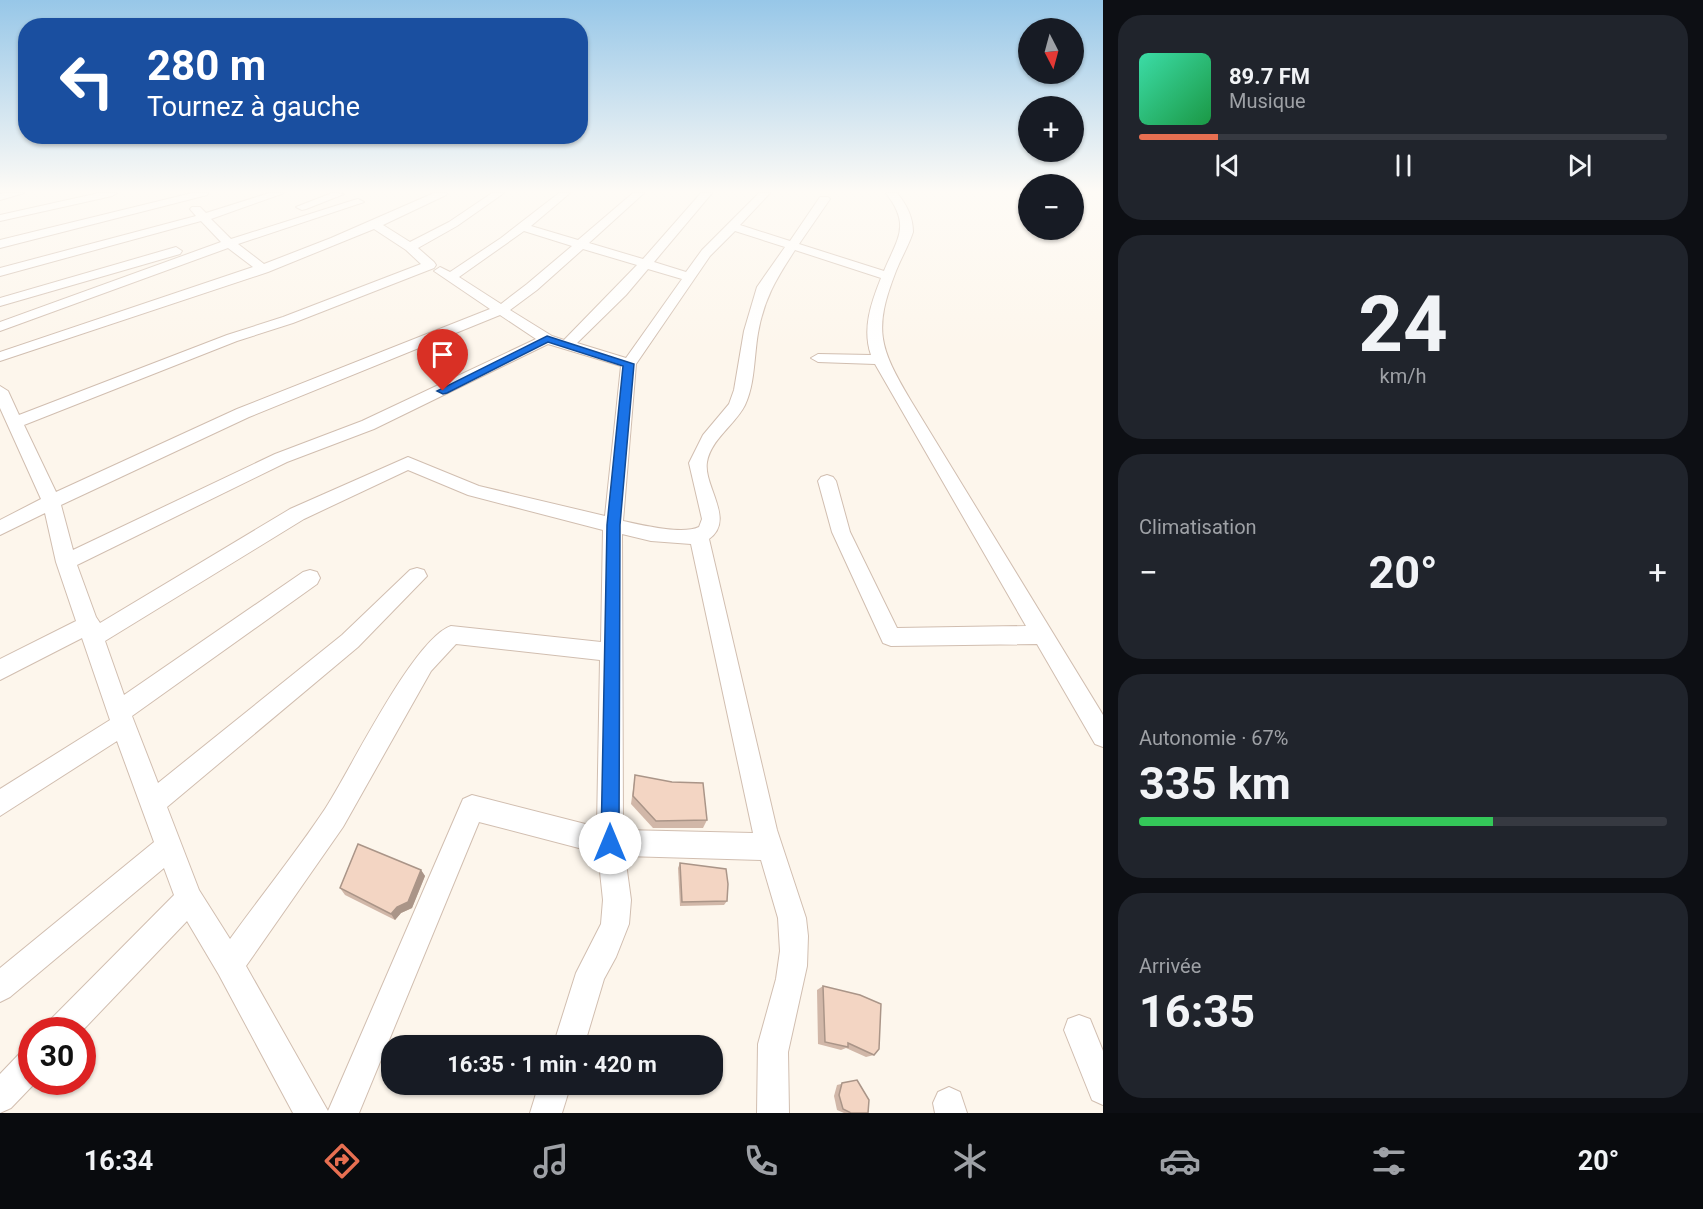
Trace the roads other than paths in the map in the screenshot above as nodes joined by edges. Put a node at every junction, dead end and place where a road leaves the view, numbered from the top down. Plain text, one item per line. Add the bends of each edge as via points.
1 (100, 245) edge
2 (203, 245) edge
3 (209, 245) edge
4 (232, 245) edge
5 (322, 245) edge
6 (407, 245) edge
7 (414, 245) edge
8 (496, 245) edge
9 (580, 245) edge
10 (584, 245) edge
11 (662, 245) edge
12 (714, 245) edge
13 (791, 245) joint
14 (903, 245) edge
15 (410, 247) junction
16 (646, 264) junction
17 (430, 265) junction
18 (263, 269) junction
19 (0, 272) edge
20 (450, 277) junction
21 (690, 277) junction
22 (889, 278) junction
23 (0, 302) edge
24 (502, 309) junction
25 (0, 327) edge
26 (547, 339) junction
27 (567, 345) junction
28 (0, 357) edge
29 (818, 358) dead end
30 (882, 360) junction
31 (629, 364) junction
32 (5, 407) edge
33 (827, 481) dead end
34 (51, 502) junction
35 (613, 525) junction
36 (0, 528) edge
37 (699, 536) junction
38 (66, 562) junction
39 (417, 576) dead end
40 (310, 578) dead end
41 (92, 631) junction
42 (1043, 635) junction
43 (611, 652) junction
44 (0, 670) edge
45 (121, 718) junction
46 (1103, 736) edge
47 (0, 803) edge
48 (153, 803) junction
49 (610, 843) junction
50 (169, 847) junction
51 (769, 847) junction
52 (189, 899) junction
53 (229, 965) junction
54 (0, 987) edge
55 (75, 1017) edge
56 (1079, 1030) dead end
57 (571, 1035) edge
58 (18, 1078) edge
59 (1103, 1089) edge
60 (552, 1095) edge
61 (0, 1097) edge
62 (312, 1113) edge
63 (343, 1113) edge
64 (546, 1113) edge
65 (773, 1113) edge

1 - 19 street
2 - 23 street
3 - 25 street
4 - 18 street
5 - 18 street
6 - 15 street
7 - 15 street
8 - 20 street
9 - 24 street
10 - 16 street
11 - 16 street
12 - 21 street
13 - 22 street
13 - 37 street via 764,287 737,405 709,439 698,463 711,519 708,530
14 - 22 street
15 - 17 street
16 - 21 street
16 - 27 street
17 - 20 street
17 - 32 street via 288,320
18 - 28 street
20 - 24 street
21 - 31 street
22 - 30 street via 873,335
24 - 26 street
24 - 34 street via 243,413
26 - 27 street
26 - 38 street via 368,425 281,458
27 - 31 street
29 - 30 street
30 - 42 street
31 - 35 street
32 - 34 street
33 - 42 street via 841,532 891,636
34 - 36 street
34 - 38 street
35 - 37 street via 651,534
35 - 41 street via 474,491 408,462 297,514
35 - 43 street
37 - 51 street
38 - 41 street
39 - 48 street via 350,641
40 - 45 street
41 - 44 street
41 - 45 street
42 - 46 street
43 - 49 street
43 - 53 street via 451,635 423,664 333,818
45 - 47 street
45 - 48 street
48 - 50 street
49 - 51 street
49 - 57 street via 615,924 591,973
49 - 63 street via 472,808
50 - 52 street
50 - 54 street
51 - 65 street via 788,902 794,935 793,976 773,1044
52 - 53 street
52 - 55 street
53 - 62 street
56 - 59 street
58 - 61 street
60 - 64 street

